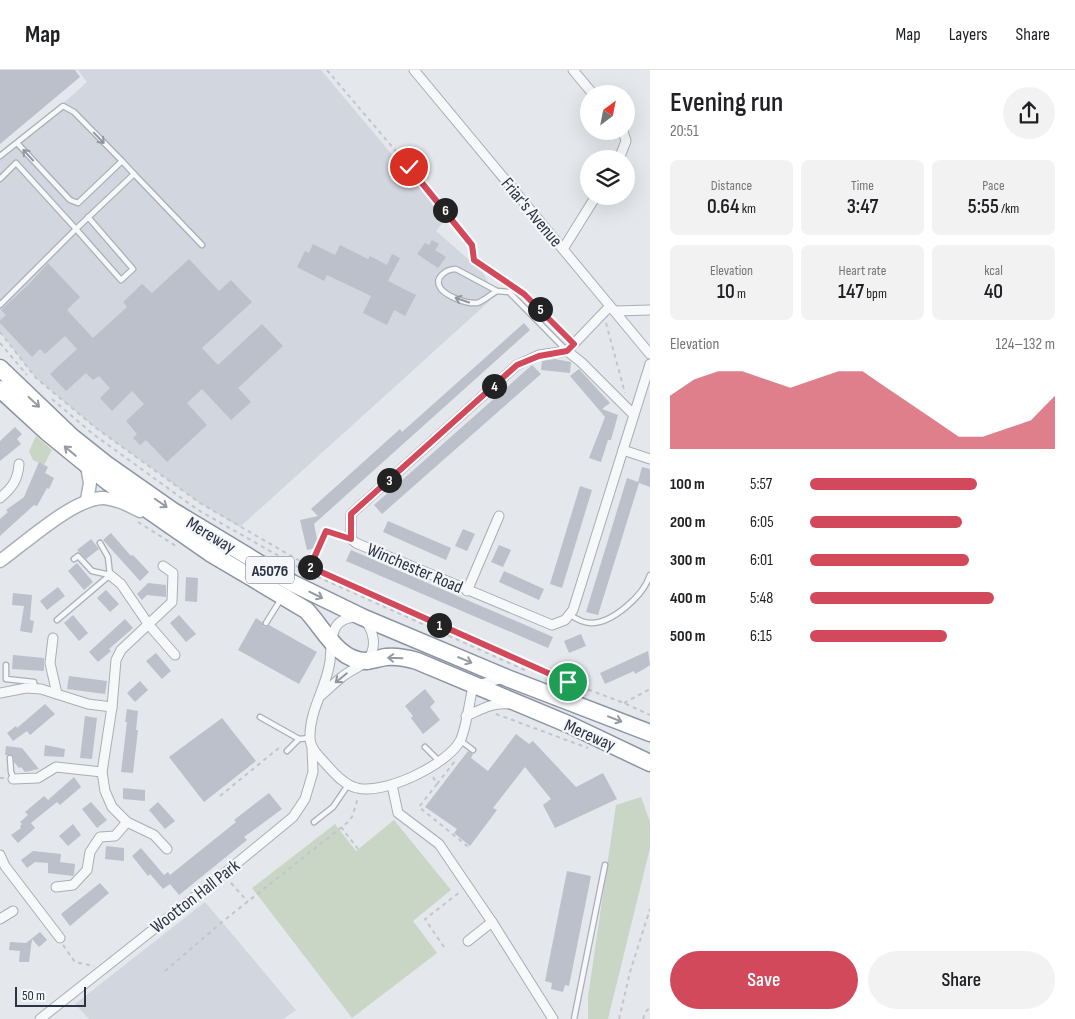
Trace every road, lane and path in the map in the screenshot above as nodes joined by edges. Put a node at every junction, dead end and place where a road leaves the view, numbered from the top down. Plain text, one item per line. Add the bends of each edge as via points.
1 (327, 70) edge
2 (414, 70) edge
3 (573, 70) edge
4 (586, 85) edge
5 (17, 142) junction
6 (0, 156) edge
7 (122, 161) junction
8 (134, 174) junction
9 (0, 179) edge
10 (590, 205) edge
11 (88, 217) junction
12 (76, 229) junction
13 (202, 244) dead end
14 (563, 249) junction
15 (497, 290) junction
16 (524, 294) joint
17 (0, 305) edge
18 (612, 308) junction
19 (650, 310) edge
20 (604, 313) junction
21 (0, 332) edge
22 (0, 343) edge
23 (574, 344) junction
24 (567, 351) junction
25 (650, 354) edge
26 (650, 364) edge
27 (0, 368) edge
28 (27, 376) dead end
29 (0, 390) edge
30 (48, 395) dead end
31 (630, 411) junction
32 (623, 450) junction
33 (650, 459) edge
34 (19, 464) dead end
35 (87, 466) junction
36 (0, 498) edge
37 (87, 500) junction
38 (499, 516) dead end
39 (132, 518) dead end
40 (174, 527) junction
41 (351, 539) junction
42 (100, 543) dead end
43 (177, 546) dead end
44 (74, 559) dead end
45 (0, 561) edge
46 (163, 566) dead end
47 (310, 567) junction
48 (307, 572) junction
49 (110, 575) junction
50 (650, 575) edge
51 (288, 589) junction
52 (467, 591) junction
53 (415, 614) junction
54 (569, 614) junction
55 (362, 617) junction
56 (57, 620) dead end
57 (412, 621) junction
58 (266, 623) dead end
59 (149, 625) junction
60 (53, 638) dead end
61 (330, 641) junction
62 (175, 655) dead end
63 (366, 661) junction
64 (6, 665) dead end
65 (527, 671) dead end
66 (507, 678) junction
67 (473, 686) junction
68 (35, 688) junction
69 (650, 689) edge
70 (0, 693) edge
71 (57, 694) junction
72 (319, 697) junction
73 (624, 703) junction
74 (112, 707) junction
75 (530, 709) junction
76 (495, 713) dead end
77 (646, 713) junction
78 (650, 715) edge
79 (466, 716) junction
80 (260, 717) dead end
81 (650, 719) edge
82 (650, 733) edge
83 (310, 738) junction
84 (299, 739) junction
85 (461, 741) junction
86 (283, 746) dead end
87 (425, 747) dead end
88 (312, 748) junction
89 (473, 750) dead end
90 (288, 751) dead end
91 (594, 751) dead end
92 (10, 758) dead end
93 (440, 762) junction
94 (650, 763) edge
95 (102, 772) junction
96 (434, 778) dead end
97 (14, 779) joint
98 (348, 785) junction
99 (392, 785) junction
100 (359, 795) dead end
101 (220, 796) dead end
102 (128, 822) junction
103 (314, 822) dead end
104 (341, 828) junction
105 (167, 849) dead end
106 (358, 849) dead end
107 (471, 849) dead end
108 (0, 854) edge
109 (605, 865) dead end
110 (231, 883) dead end
111 (56, 887) dead end
112 (464, 888) dead end
113 (248, 902) junction
114 (650, 909) edge
115 (13, 911) dead end
116 (0, 919) edge
117 (492, 922) junction
118 (647, 924) junction
119 (650, 927) edge
120 (60, 938) joint
121 (468, 941) dead end
122 (444, 947) dead end
123 (104, 968) junction
124 (165, 971) dead end
125 (650, 1008) edge
126 (39, 1019) edge
127 (553, 1019) edge
128 (574, 1019) edge
129 (619, 1019) edge
130 (643, 1019) edge

1 - 16 path via 450,215 472,245 474,260
2 - 14 street, Friar's Avenue
3 - 4 street
5 - 6 lane
5 -> 7 lane via 63,106 74,112
7 -> 5 lane via 78,203 70,200
7 - 8 lane
8 - 11 lane
8 - 13 lane
9 - 12 lane via 16,164
10 - 14 street
11 - 12 lane
11 - 12 lane via 133,269 121,280
12 - 17 lane
14 - 18 street, Friar's Avenue
15 -> 15 lane via 482,301 472,303 443,291 439,286 444,272 456,269
15 - 24 lane via 509,292
16 - 23 lane
18 - 19 street
18 - 20 street
18 - 25 street, Friar's Avenue
20 - 23 street
20 - 31 path
21 - 47 path via 36,378 96,428 200,503
22 - 28 path
23 - 24 street
24 - 31 street
24 - 41 street, Winchester Road via 539,356 517,365 351,514
26 - 31 street
27 -> 51 highway, Mereway / A5076 via 72,437 106,464
35 -> 29 highway, Mereway / A5076
30 - 48 path via 93,434 198,510
31 - 32 street
32 - 33 street
32 - 54 street via 574,610
34 - 36 street via 18,476
35 - 37 street via 90,483
35 - 40 highway, Mereway / A5076
37 - 40 street via 104,498 120,501
37 - 45 street
38 - 52 street
39 - 43 path
40 - 51 highway, Mereway / A5076 via 210,552
41 - 47 path via 326,531
41 - 52 street, Winchester Road
42 - 49 lane via 108,557
44 - 49 lane via 78,556 92,572
46 - 59 street via 173,573 172,602
47 - 48 path
47 - 53 path
48 - 57 path
49 - 56 lane
49 - 59 street via 121,584
50 - 54 lane via 632,602 601,621 584,622
51 -> 55 highway, Mereway / A5076
51 - 58 lane
51 - 61 highway, Mereway / A5076 via 318,622
52 - 54 street, Winchester Road via 552,625 565,620
53 - 57 path
53 - 73 path via 568,682
55 - 61 street via 347,618 340,623
55 - 63 street via 373,631 374,640
55 -> 66 highway, Mereway / A5076
57 - 65 path
59 - 62 street
59 - 74 street via 121,650 116,660
60 - 71 street via 50,663
61 - 63 highway, Mereway / A5076 via 344,654
61 - 72 street via 329,664
67 -> 63 highway, Mereway / A5076 via 406,658 385,657
63 -> 72 street
64 - 68 lane via 6,679 34,682
66 - 67 street
66 -> 82 highway, Mereway / A5076
67 - 75 highway, Mereway / A5076
67 - 79 street
68 - 70 street
68 - 71 street
69 - 73 path
71 - 74 street via 88,704
72 - 83 street via 313,712
73 - 77 path
74 - 95 street
75 - 79 street via 499,703
75 - 94 highway, Mereway / A5076
76 - 91 path
77 - 78 path
77 - 81 path via 644,717
79 - 85 street
80 - 84 lane
83 - 84 lane
83 - 88 street
84 - 90 lane
85 - 89 lane
85 - 93 street
86 - 101 path
87 - 93 lane
88 - 98 street
88 - 123 street, Wootton Hall Park via 313,772 305,799 293,817 251,857
92 - 97 lane
93 - 99 street
95 - 97 street via 56,767 38,778
95 - 102 street via 112,807
96 - 107 path via 437,784 419,807
98 - 99 street via 360,789
98 - 103 lane via 333,807
99 - 117 street via 398,813 439,844
100 - 104 path via 352,816
102 - 105 street via 154,835
102 - 111 street via 115,836 100,837 90,852 87,870 73,885
104 - 106 path
104 - 113 path
108 - 120 street via 5,866
109 - 128 lane
110 - 113 path
112 - 122 path via 425,919
113 - 124 path
114 - 118 path
115 - 116 street
117 - 121 street
117 - 127 street
118 - 119 path
118 - 129 path via 630,972
120 - 123 path via 75,962
123 - 126 street, Wootton Hall Park
125 - 130 path

